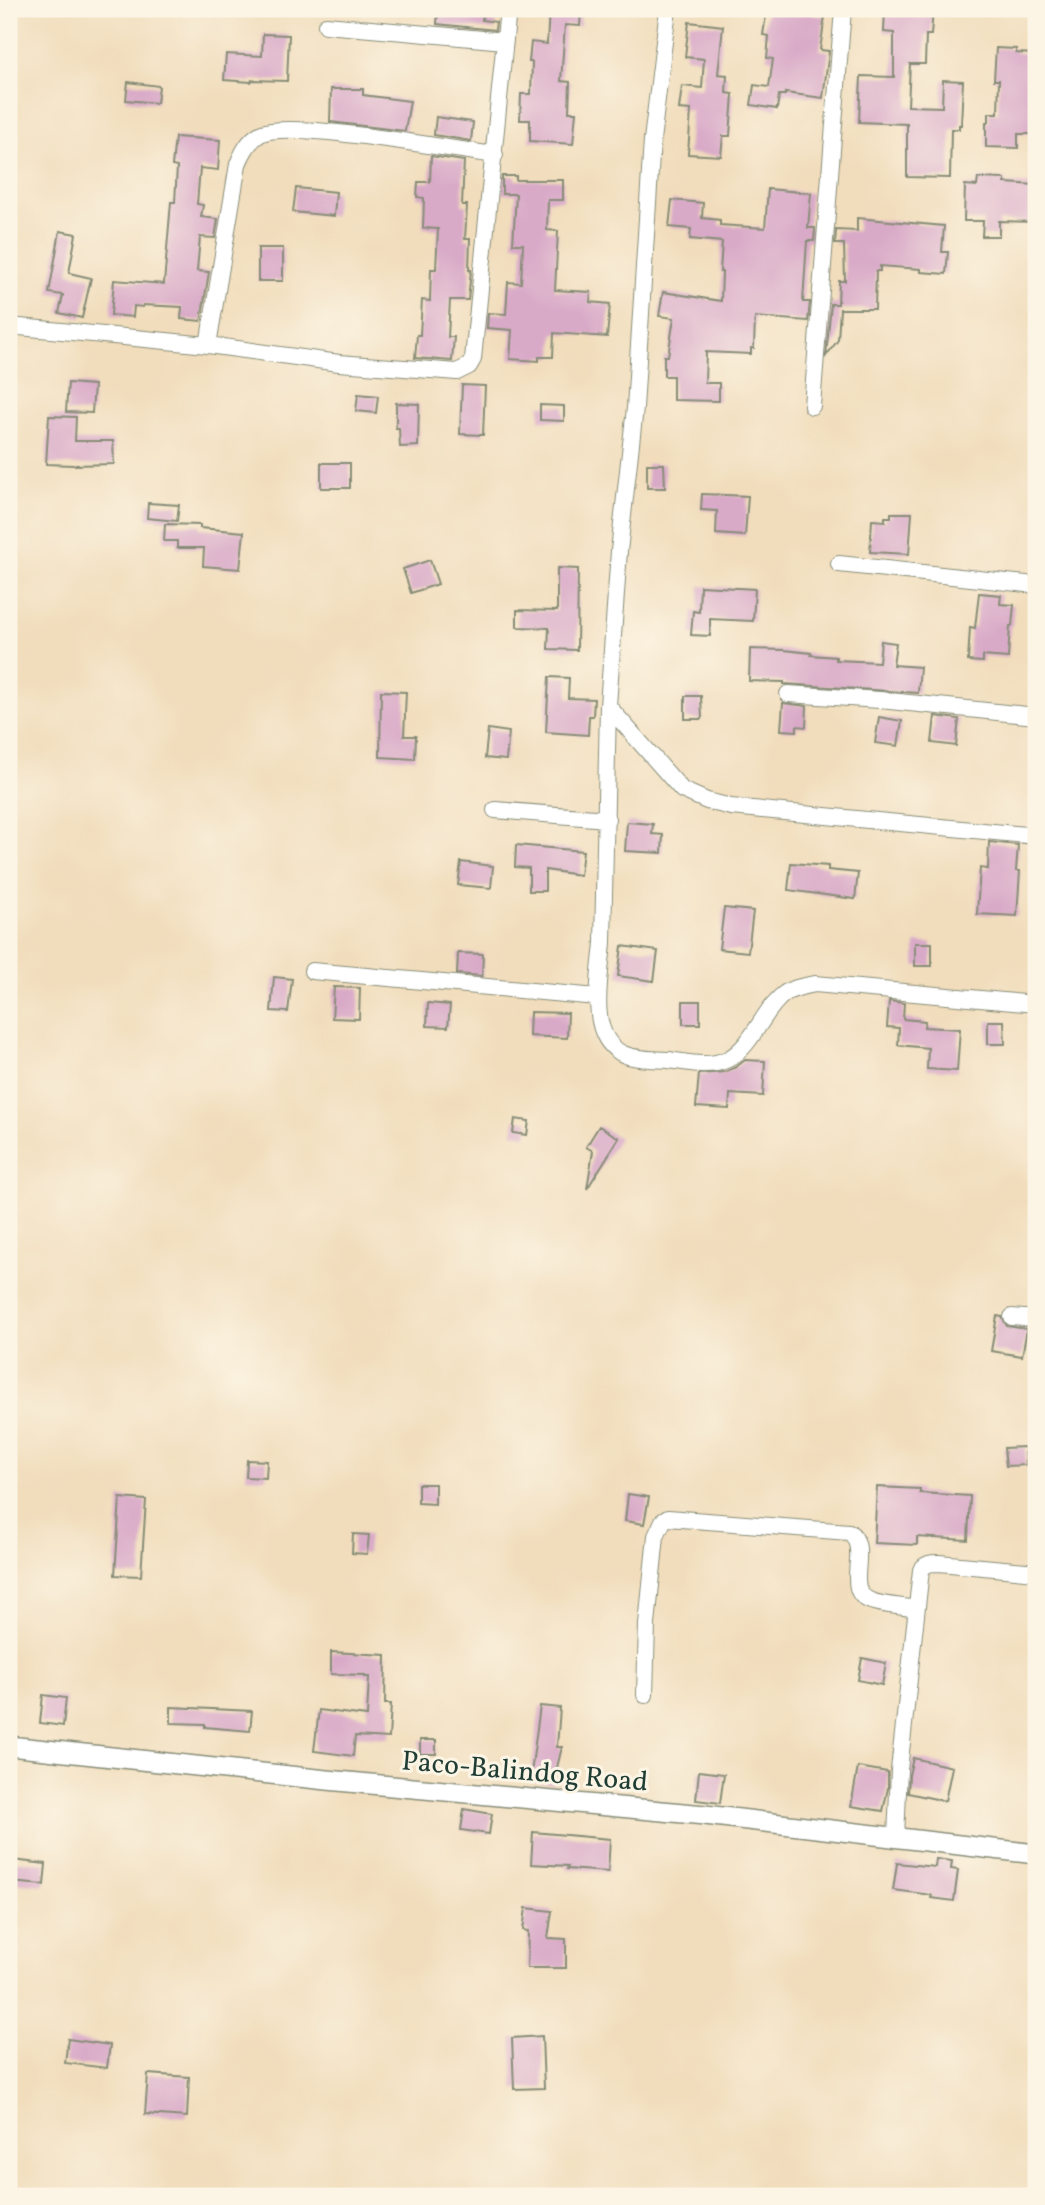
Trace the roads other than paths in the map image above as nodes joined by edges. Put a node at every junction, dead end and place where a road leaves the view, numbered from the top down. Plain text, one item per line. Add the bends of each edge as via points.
1 (508, 9) edge
2 (668, 9) edge
3 (843, 9) edge
4 (326, 25) dead end
5 (505, 41) junction
6 (495, 155) junction
7 (9, 326) edge
8 (208, 345) junction
9 (812, 406) dead end
10 (839, 564) dead end
11 (1036, 585) edge
12 (788, 694) dead end
13 (608, 706) junction
14 (1036, 716) edge
15 (495, 810) dead end
16 (607, 819) junction
17 (1036, 836) edge
18 (312, 971) dead end
19 (597, 997) junction
20 (1036, 1004) edge
21 (1012, 1317) dead end
22 (1036, 1319) edge
23 (1036, 1572) edge
24 (916, 1609) junction
25 (645, 1695) dead end
26 (9, 1746) edge
27 (896, 1837) junction
28 (1036, 1854) edge

1 - 5 street
2 - 13 street via 652,141 635,408
3 - 9 street
4 - 5 street
5 - 6 street
6 - 8 street via 302,130 261,133 238,164
6 - 8 street via 473,359 465,369 339,363
7 - 8 street
10 - 11 street
12 - 14 street
13 - 16 street
13 - 17 street via 682,790 707,802
15 - 16 street
16 - 19 street via 603,953
18 - 19 street
19 - 20 street via 602,1030 621,1053 701,1064 730,1058 785,993 815,984
21 - 22 street
23 - 24 street via 929,1563 921,1570
24 - 25 street via 863,1597 858,1582 860,1548 856,1536 849,1532 668,1518 656,1536
24 - 27 street
26 - 27 street, Paco-Balindog Road
27 - 28 street, Paco-Balindog Road

